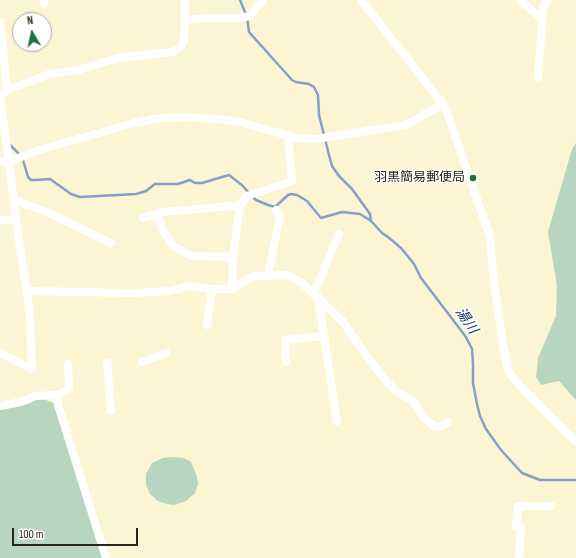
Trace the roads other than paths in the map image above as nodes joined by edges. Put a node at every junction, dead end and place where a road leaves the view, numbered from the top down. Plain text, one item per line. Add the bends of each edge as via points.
1 (184, 0) edge
2 (263, 0) edge
3 (361, 0) edge
4 (520, 0) edge
5 (549, 0) edge
6 (542, 19) junction
7 (185, 20) junction
8 (0, 22) edge
9 (538, 77) dead end
10 (7, 90) junction
11 (443, 104) junction
12 (288, 135) junction
13 (0, 161) edge
14 (9, 162) junction
15 (14, 200) junction
16 (240, 205) junction
17 (276, 210) dead end
18 (157, 214) junction
19 (143, 218) dead end
20 (16, 219) junction
21 (0, 220) edge
22 (339, 234) dead end
23 (111, 243) dead end
24 (233, 257) junction
25 (268, 275) junction
26 (212, 289) junction
27 (232, 289) junction
28 (27, 291) junction
29 (316, 295) junction
30 (207, 325) dead end
31 (324, 336) junction
32 (0, 353) edge
33 (166, 353) dead end
34 (142, 362) dead end
35 (286, 362) dead end
36 (107, 363) dead end
37 (68, 364) dead end
38 (58, 396) junction
39 (0, 406) edge
40 (111, 411) dead end
41 (337, 421) dead end
42 (448, 422) dead end
43 (576, 442) edge
44 (551, 506) dead end
45 (106, 558) edge
46 (519, 558) edge

1 - 7 street
2 - 7 street via 250,16
3 - 11 street
4 - 6 street
5 - 6 street via 545,3
6 - 9 street
7 - 10 street via 184,43 172,52 118,58 78,70 50,74
8 - 10 street
10 - 14 street via 0,96
11 - 12 street via 406,125 316,140
11 - 43 street via 489,234 508,370 521,387
12 - 14 street via 218,119 155,119 36,151
12 - 16 street via 292,181 247,196
13 - 14 street
14 - 15 street
15 - 20 street
15 - 23 street via 44,211
16 - 18 street
16 - 24 street
17 - 25 street via 280,216
18 - 19 street
18 - 24 street via 173,246 192,256
20 - 21 street
20 - 28 street
22 - 29 street
24 - 27 street
25 - 27 street via 253,276
25 - 29 street via 288,274
26 - 27 street
26 - 28 street via 190,286 168,291 134,293
26 - 30 street
28 - 32 street via 32,370
29 - 31 street
29 - 42 street via 343,322 387,382 413,401 422,417 434,426 442,426
31 - 35 street via 285,340
31 - 41 street
33 - 34 street
36 - 40 street
37 - 38 street via 69,389
38 - 39 street via 36,396
38 - 45 street via 58,405
44 - 46 street via 518,506 516,527 521,528

